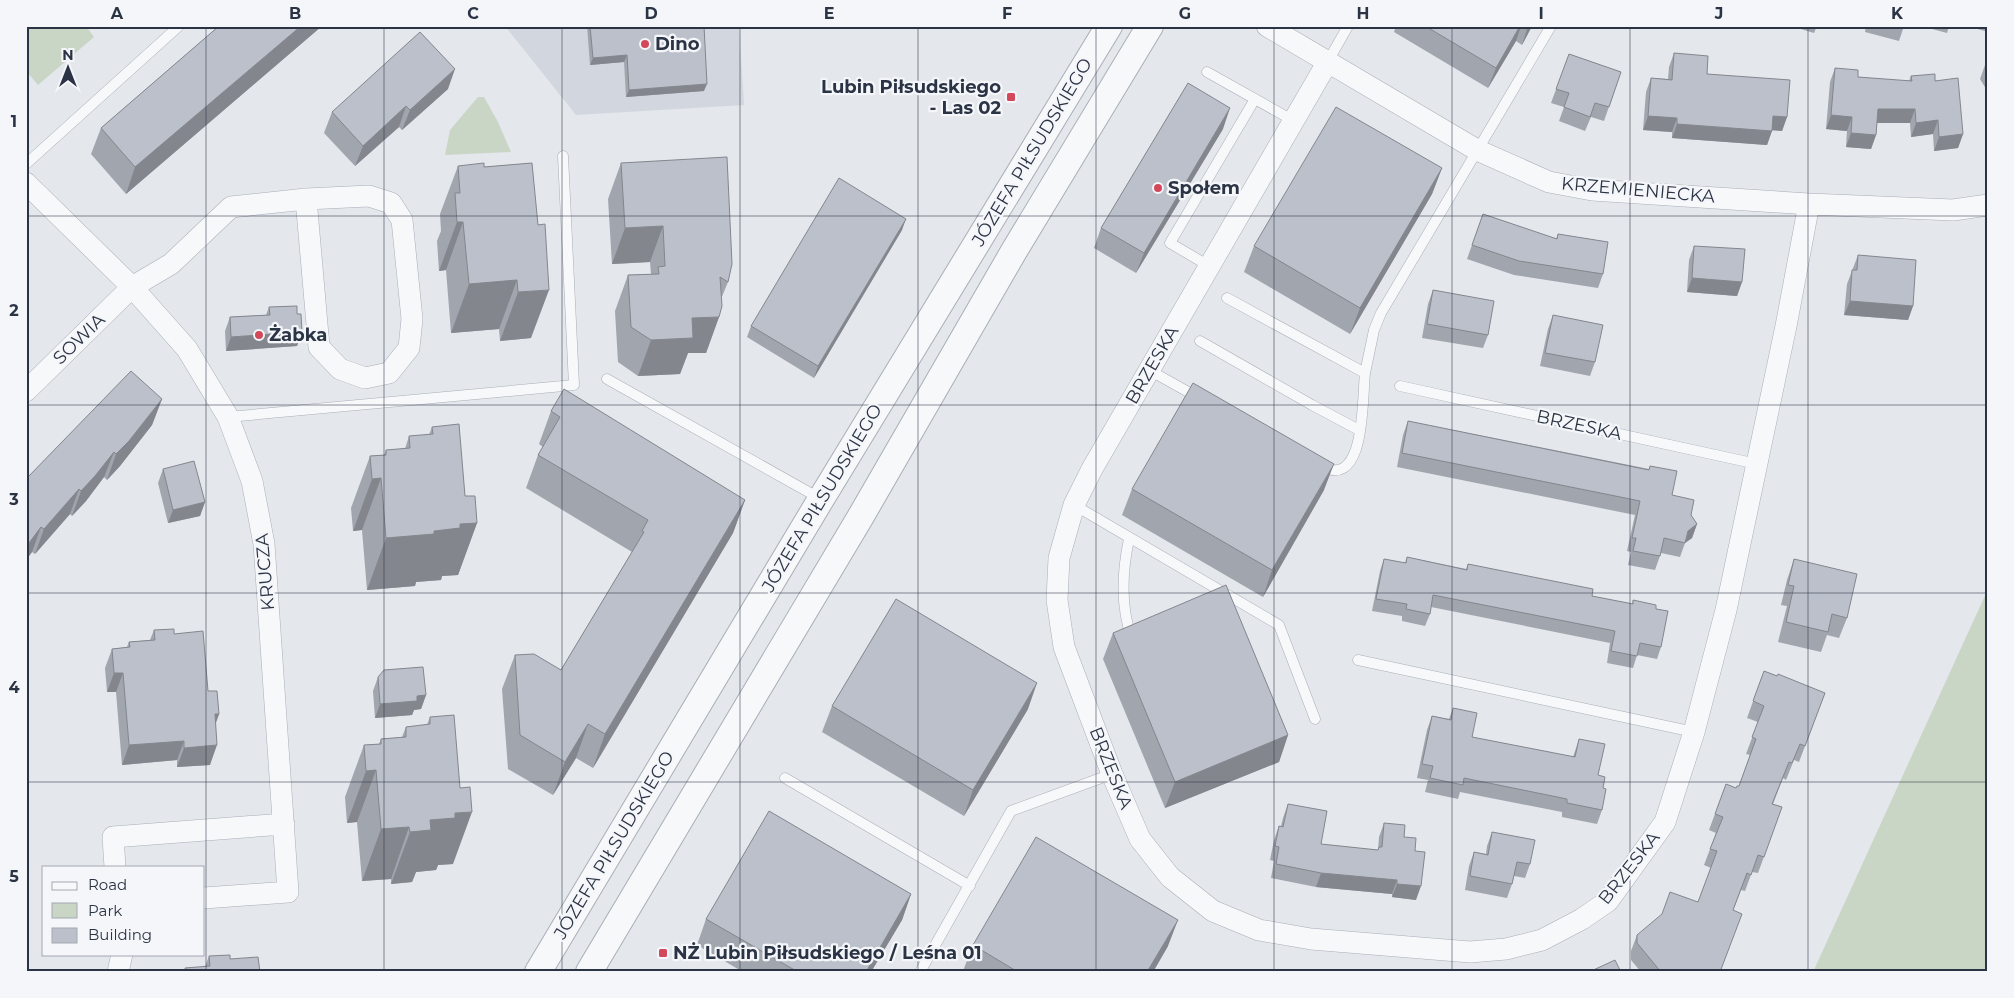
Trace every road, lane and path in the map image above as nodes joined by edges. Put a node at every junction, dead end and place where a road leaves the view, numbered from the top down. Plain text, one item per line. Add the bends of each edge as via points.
1 (179, 26) edge
2 (1109, 26) edge
3 (1150, 26) edge
4 (1267, 26) edge
5 (1348, 26) edge
6 (1551, 26) edge
7 (1327, 63) junction
8 (1207, 72) dead end
9 (1255, 99) junction
10 (1294, 121) junction
11 (1477, 150) junction
12 (563, 156) dead end
13 (26, 164) edge
14 (26, 183) edge
15 (306, 199) junction
16 (1809, 204) junction
17 (1988, 205) edge
18 (1210, 266) junction
19 (132, 288) junction
20 (1227, 298) dead end
21 (1200, 341) dead end
22 (1149, 370) junction
23 (1365, 373) junction
24 (607, 379) dead end
25 (1400, 386) dead end
26 (26, 391) edge
27 (1209, 404) edge
28 (228, 417) junction
29 (1359, 430) junction
30 (1312, 460) edge
31 (1757, 464) junction
32 (821, 499) junction
33 (1074, 505) junction
34 (1129, 539) junction
35 (1133, 640) edge
36 (1358, 660) dead end
37 (1314, 718) dead end
38 (1694, 732) junction
39 (1112, 774) junction
40 (785, 778) dead end
41 (284, 824) junction
42 (115, 866) edge
43 (970, 886) junction
44 (205, 898) edge
45 (122, 956) edge
46 (118, 972) edge
47 (538, 972) edge
48 (589, 972) edge
49 (920, 972) edge

1 - 13 lane
2 - 32 street, JÓZEFA PIŁSUDSKIEGO
3 - 48 street, JÓZEFA PIŁSUDSKIEGO
4 - 7 street, KRZEMIENIECKA
5 - 7 lane
6 - 11 lane
7 - 10 street, BRZESKA
7 - 11 street, KRZEMIENIECKA
8 - 9 lane
9 - 10 lane
9 - 18 lane via 1170,243
10 - 18 street, BRZESKA
11 - 16 street, KRZEMIENIECKA via 1549,182 1592,190
11 - 23 lane via 1381,313
12 - 28 lane via 574,385
14 - 19 street, KRUCZA
15 - 15 street via 369,196 390,203 402,220 412,319 409,348 390,373 365,378 340,369 319,347
15 - 19 street via 231,207 171,264
16 - 17 street, KRZEMIENIECKA via 1953,210
16 - 31 street, BRZESKA
18 - 22 street, BRZESKA
19 - 26 street, SOWIA
19 - 28 street, KRUCZA via 187,349
20 - 23 lane
21 - 29 lane
22 - 27 lane
22 - 33 street, BRZESKA
23 - 29 lane
24 - 32 lane
25 - 31 lane, BRZESKA
28 - 41 street, KRUCZA via 252,481 264,544
29 - 30 lane via 1357,447 1347,467 1338,471 1328,470
31 - 38 street, BRZESKA via 1726,610
32 - 47 street, JÓZEFA PIŁSUDSKIEGO
33 - 34 lane
33 - 39 street, BRZESKA via 1059,558 1057,600 1062,637
34 - 35 lane via 1123,588 1127,625
34 - 37 lane via 1279,625
36 - 38 lane
38 - 39 street, BRZESKA via 1665,822 1608,901 1542,940 1506,949 1479,951 1311,939 1259,930 1213,911 1170,877 1140,839
39 - 43 lane via 1011,811
40 - 43 lane
41 - 42 street via 113,836
41 - 44 street, KRUCZA via 288,892
43 - 49 lane
45 - 46 street

